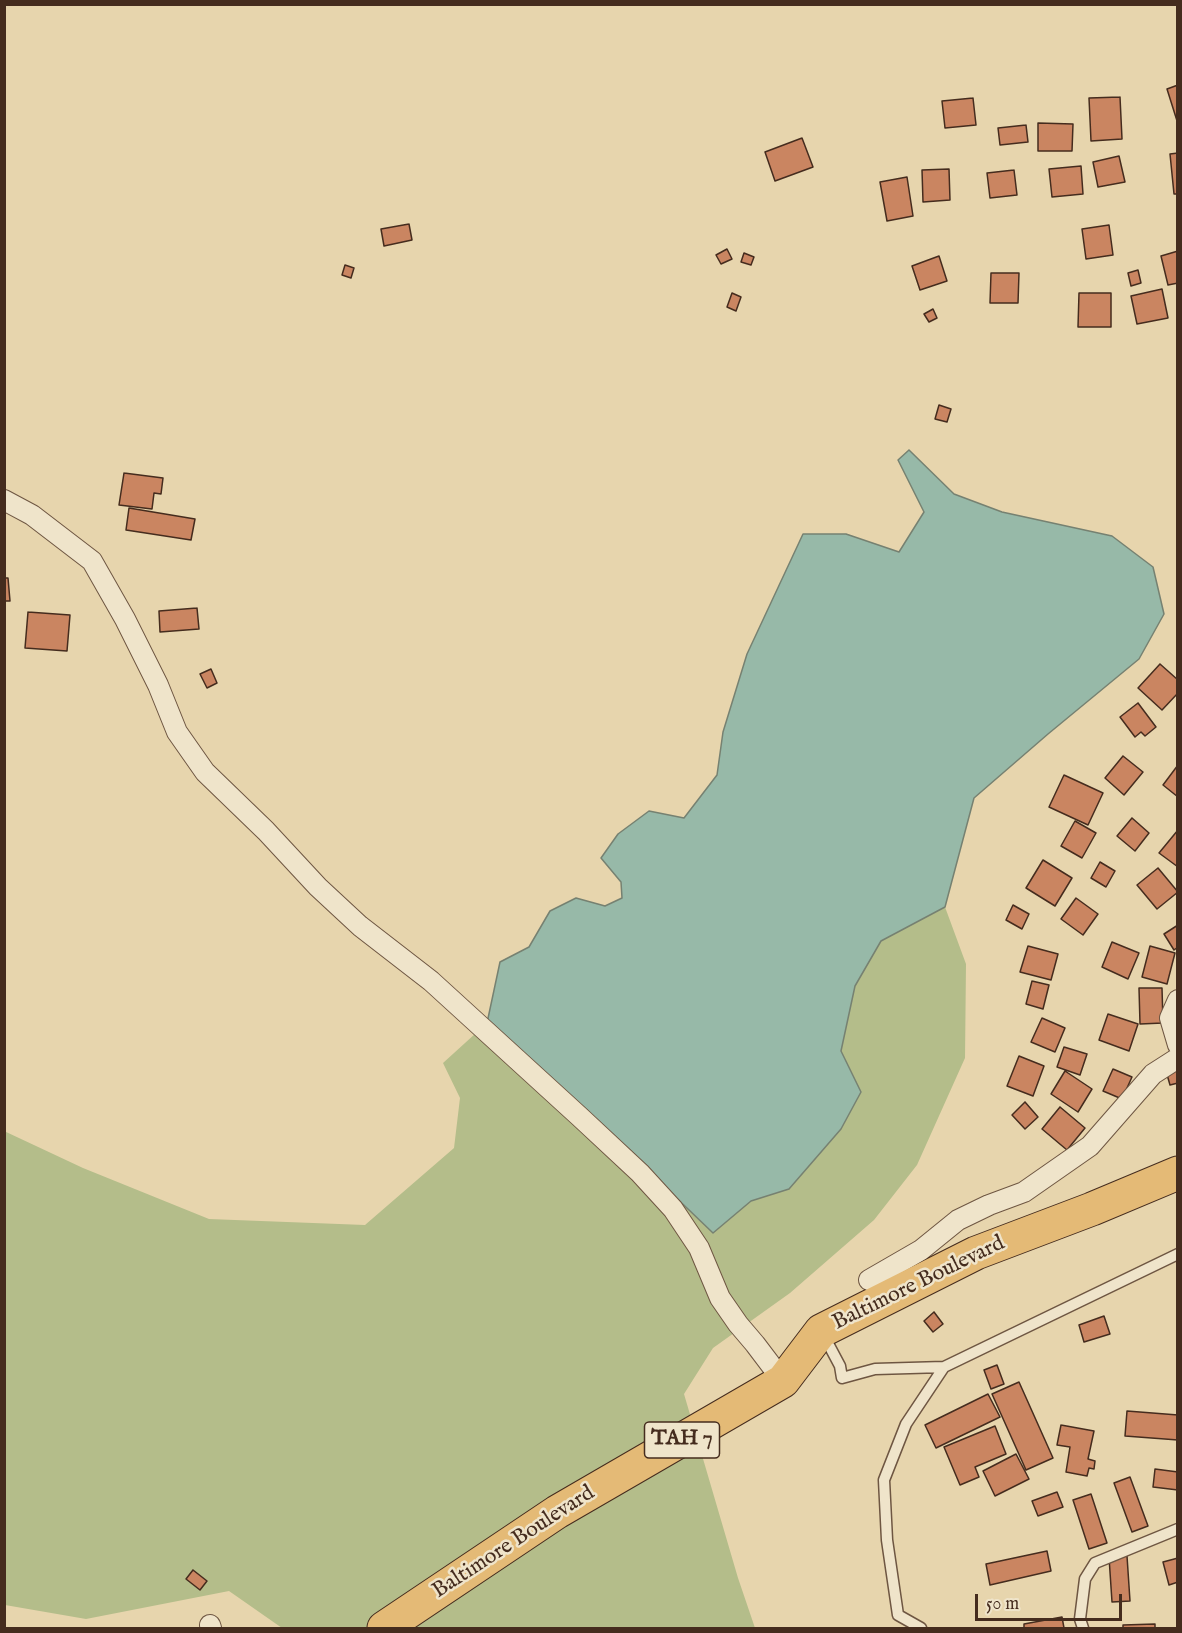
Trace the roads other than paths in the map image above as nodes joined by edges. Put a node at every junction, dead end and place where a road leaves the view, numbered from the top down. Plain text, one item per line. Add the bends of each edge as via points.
1 (4, 500) edge
2 (1178, 1000) edge
3 (1178, 1045) edge
4 (1178, 1058) edge
5 (1178, 1173) edge
6 (1178, 1254) edge
7 (869, 1280) dead end
8 (821, 1331) junction
9 (944, 1367) junction
10 (783, 1381) junction
11 (1178, 1529) edge
12 (384, 1629) edge
13 (921, 1629) edge
14 (1083, 1629) edge

1 - 10 street via 32,515 92,561 148,666 177,732 205,772 318,887 360,926 431,981 640,1173 673,1209 699,1248 720,1298
2 - 3 street via 1170,1017
4 - 7 street via 1153,1074 1090,1146 1024,1192 958,1220 921,1250
5 - 8 highway, Baltimore Boulevard / TAH 7 via 976,1253
6 - 9 lane
8 - 9 lane via 830,1343 842,1378 875,1369
8 - 10 highway, Baltimore Boulevard / TAH 7
9 - 13 lane via 906,1424 884,1480 886,1540 898,1615
10 - 12 highway, Baltimore Boulevard / TAH 7 via 557,1512
11 - 14 lane via 1095,1563 1085,1579 1080,1619

